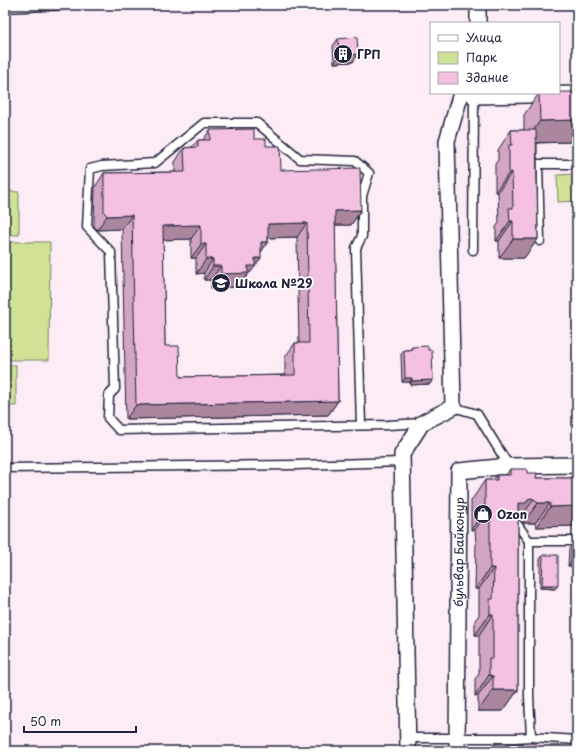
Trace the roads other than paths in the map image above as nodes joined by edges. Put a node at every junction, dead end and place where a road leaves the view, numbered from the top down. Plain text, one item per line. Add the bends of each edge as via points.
1 (66, 5) edge
2 (478, 5) edge
3 (5, 8) edge
4 (478, 22) edge
5 (468, 94) edge
6 (577, 94) edge
7 (577, 164) edge
8 (540, 241) dead end
9 (473, 250) dead end
10 (453, 407) junction
11 (422, 423) junction
12 (361, 425) dead end
13 (402, 462) junction
14 (577, 465) edge
15 (509, 466) junction
16 (5, 468) edge
17 (517, 524) edge
18 (529, 541) junction
19 (577, 541) edge
20 (531, 737) junction
21 (577, 740) edge
22 (408, 744) edge
23 (457, 745) edge

1 - 3 lane
2 - 4 street
5 - 6 street
5 - 9 lane
5 - 10 street via 447,141
7 - 8 lane via 538,164
10 - 11 street
10 - 15 lane via 477,414
11 - 12 lane via 380,425 119,430 108,418 109,395 115,389 111,252 87,228 90,170 102,166 155,163 204,123 257,123 300,159 355,161 369,173 362,196 362,236 356,248
11 - 13 street via 402,454
13 - 16 lane
13 - 22 street
14 - 15 street, бульвар Байконур
15 - 23 street, бульвар Байконур via 459,470
17 - 18 lane
18 - 19 lane
18 - 20 lane
20 - 21 lane
20 - 23 lane via 522,741
22 - 23 lane

